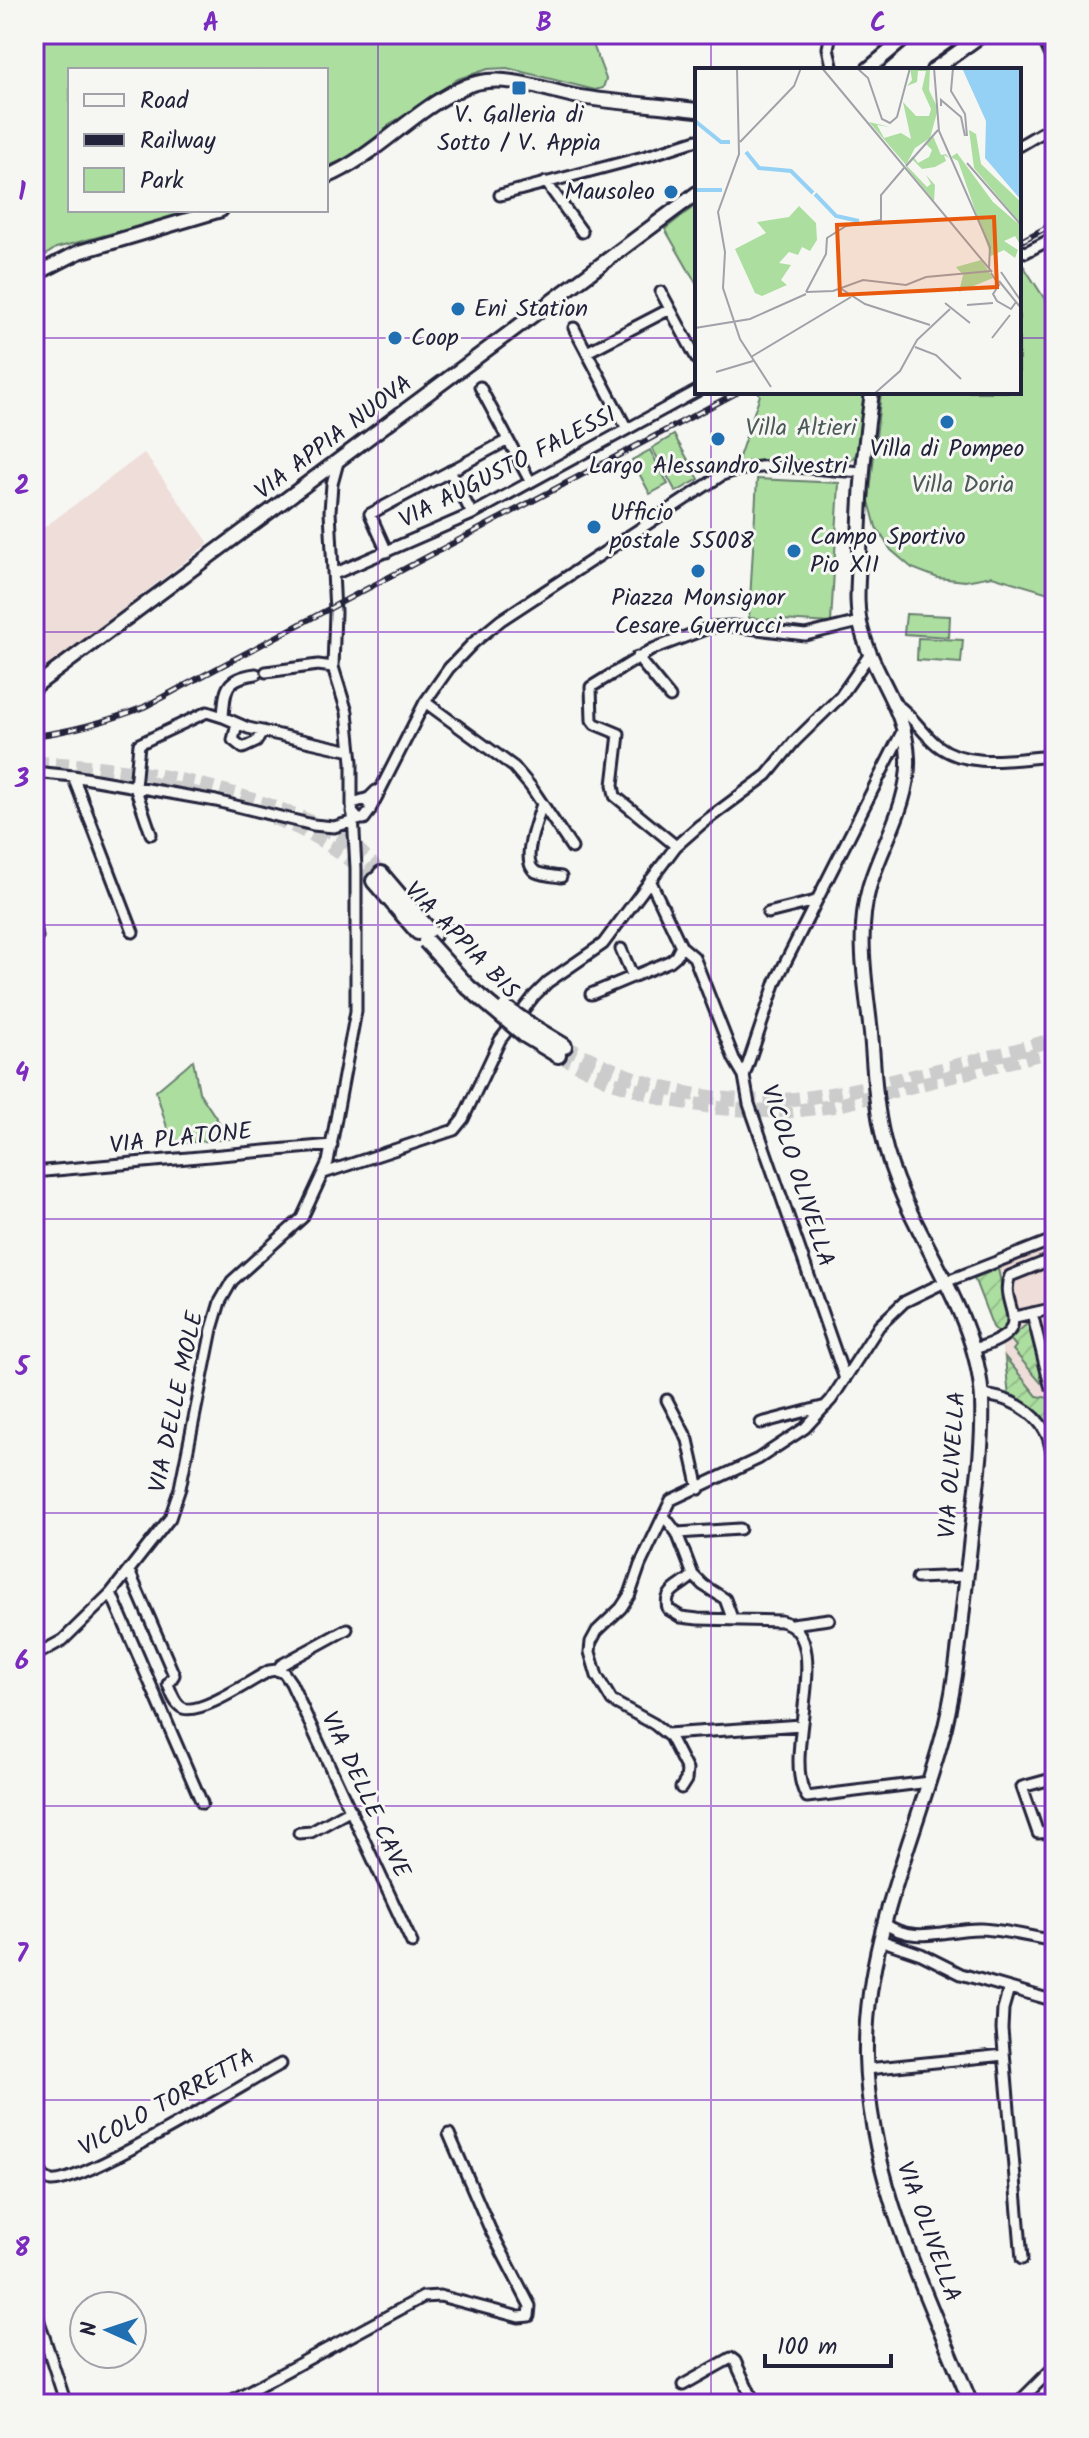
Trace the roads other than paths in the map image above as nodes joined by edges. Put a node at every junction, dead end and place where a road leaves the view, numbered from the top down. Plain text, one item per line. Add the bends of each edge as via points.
1 (831, 34) edge
2 (910, 34) edge
3 (983, 34) edge
4 (1041, 34) edge
5 (1055, 65) edge
6 (833, 68) edge
7 (869, 68) edge
8 (936, 68) edge
9 (695, 110) edge
10 (1055, 125) edge
11 (695, 141) edge
12 (1021, 145) edge
13 (328, 176) edge
14 (546, 182) junction
15 (695, 194) edge
16 (500, 195) dead end
17 (214, 212) edge
18 (582, 232) dead end
19 (1055, 237) edge
20 (1021, 251) edge
21 (34, 275) edge
22 (661, 292) dead end
23 (670, 309) junction
24 (574, 328) dead end
25 (587, 352) junction
26 (695, 355) edge
27 (480, 387) dead end
28 (695, 392) edge
29 (872, 394) edge
30 (627, 429) junction
31 (508, 440) junction
32 (338, 462) junction
33 (450, 471) junction
34 (861, 472) junction
35 (530, 481) junction
36 (472, 514) junction
37 (387, 552) junction
38 (334, 574) junction
39 (859, 622) junction
40 (870, 654) junction
41 (637, 657) junction
42 (333, 667) junction
43 (34, 687) edge
44 (670, 697) dead end
45 (425, 702) junction
46 (897, 705) junction
47 (223, 717) junction
48 (237, 724) junction
49 (904, 728) junction
50 (263, 731) junction
51 (351, 751) junction
52 (1055, 756) edge
53 (34, 774) edge
54 (73, 776) junction
55 (135, 787) junction
56 (542, 804) junction
57 (359, 811) junction
58 (321, 826) junction
59 (334, 827) junction
60 (151, 834) dead end
61 (354, 837) junction
62 (676, 846) junction
63 (572, 848) dead end
64 (355, 853) junction
65 (561, 877) dead end
66 (378, 878) tunnel mouth
67 (650, 880) junction
68 (816, 901) junction
69 (768, 913) dead end
70 (34, 926) edge
71 (133, 932) dead end
72 (34, 942) edge
73 (681, 946) junction
74 (621, 949) dead end
75 (633, 977) junction
76 (591, 994) dead end
77 (561, 1050) tunnel mouth
78 (744, 1076) junction
79 (332, 1145) junction
80 (34, 1172) edge
81 (324, 1173) junction
82 (1055, 1239) edge
83 (1055, 1258) edge
84 (945, 1282) junction
85 (1055, 1308) edge
86 (1032, 1313) junction
87 (1015, 1317) junction
88 (973, 1349) junction
89 (845, 1379) junction
90 (1050, 1385) dead end
91 (982, 1395) junction
92 (667, 1400) dead end
93 (826, 1406) junction
94 (761, 1423) dead end
95 (1051, 1433) edge
96 (1055, 1457) edge
97 (699, 1489) junction
98 (664, 1516) junction
99 (740, 1529) dead end
100 (677, 1533) junction
101 (129, 1571) junction
102 (693, 1575) junction
103 (966, 1576) junction
104 (917, 1578) dead end
105 (111, 1593) junction
106 (732, 1618) junction
107 (829, 1619) dead end
108 (792, 1624) junction
109 (347, 1629) dead end
110 (34, 1656) edge
111 (277, 1670) junction
112 (801, 1725) junction
113 (667, 1734) junction
114 (1055, 1778) edge
115 (929, 1782) junction
116 (681, 1788) dead end
117 (202, 1803) dead end
118 (351, 1810) junction
119 (1055, 1832) edge
120 (299, 1833) dead end
121 (884, 1923) junction
122 (880, 1940) junction
123 (1055, 1941) edge
124 (412, 1943) dead end
125 (1009, 1988) junction
126 (1055, 2001) edge
127 (1004, 2055) junction
128 (281, 2064) dead end
129 (867, 2069) junction
130 (449, 2134) dead end
131 (34, 2161) edge
132 (1022, 2259) dead end
133 (34, 2306) edge
134 (1055, 2366) edge
135 (683, 2385) dead end
136 (66, 2404) edge
137 (225, 2404) edge
138 (755, 2404) edge
139 (971, 2404) edge
140 (1017, 2404) edge

1 - 6 street
2 - 7 main road
3 - 8 main road
4 - 5 street
9 - 13 main road via 576,96 501,80 465,86
10 - 12 street
11 - 14 street
14 - 16 street
14 - 18 street
15 - 32 main road, VIA APPIA NUOVA
17 - 21 main road via 79,252
19 - 20 street
22 - 23 street
23 - 25 street
23 - 26 street
24 - 25 street
25 - 30 street
27 - 31 street
28 - 30 street, VIA AUGUSTO FALESSI
29 - 34 main road, VIA OLIVELLA
30 - 35 street, VIA AUGUSTO FALESSI
31 - 33 street
31 - 35 street
32 - 38 street, VIA DELLE MOLE via 330,504
32 - 43 main road, VIA APPIA NUOVA
33 - 36 street
33 - 37 street via 370,514
34 - 39 main road, VIA OLIVELLA
34 - 45 street via 750,468 713,479 486,631 459,656
35 - 36 street, VIA AUGUSTO FALESSI
36 - 37 street, VIA AUGUSTO FALESSI
37 - 38 street, VIA AUGUSTO FALESSI
38 - 42 street, VIA DELLE MOLE
39 - 40 main road, VIA OLIVELLA
39 - 41 street via 805,635 711,627
40 - 46 main road, VIA OLIVELLA
40 - 62 street via 840,697 764,778
41 - 44 street
41 - 62 street via 591,687 592,720 619,734 615,796
42 - 47 street via 320,664 239,677 226,694
42 - 51 street, VIA DELLE MOLE
45 - 56 street via 505,759
45 - 57 street via 380,785
46 - 49 main road, VIA OLIVELLA
46 - 52 street via 935,743 958,756
47 - 48 street
47 - 55 street via 207,712 139,744
48 - 50 street
48 - 50 street via 233,740 243,748
49 - 68 street, VICOLO OLIVELLA
49 - 84 main road, VIA OLIVELLA via 907,776 868,893 864,964 882,1136
50 - 51 street
51 - 57 street, VIA DELLE MOLE
53 - 54 street
54 - 55 street
54 - 71 street
55 - 58 street
55 - 60 street
56 - 63 street
56 - 65 street via 530,865 535,872
57 - 58 street
57 - 59 street
57 - 61 street, VIA DELLE MOLE
57 - 64 street, VIA DELLE MOLE
58 - 59 street
59 - 61 street
61 - 64 street, VIA DELLE MOLE
62 - 67 street
64 - 79 street, VIA DELLE MOLE via 356,1011
66 - 77 highway, VIA APPIA BIS, bridge via 468,987
67 - 73 street
67 - 81 street via 603,944 545,985 506,1031 454,1130
68 - 69 street
68 - 78 street, VICOLO OLIVELLA via 776,981
70 - 72 street
73 - 75 street via 673,960
73 - 78 street via 694,957
74 - 75 street
75 - 76 street
78 - 89 street, VICOLO OLIVELLA via 749,1104
79 - 80 street, VIA PLATONE
79 - 81 street, VIA DELLE MOLE
81 - 101 street, VIA DELLE MOLE via 302,1218 238,1275 223,1297 176,1502 166,1525
82 - 84 street
83 - 87 street via 1008,1279
84 - 88 main road, VIA OLIVELLA
84 - 89 street via 892,1311
85 - 86 street
86 - 87 street
86 - 90 street
87 - 88 street via 1001,1337
88 - 91 main road, VIA OLIVELLA
89 - 93 street
91 - 95 street via 1025,1409
91 - 103 main road, VIA OLIVELLA
92 - 97 street via 688,1440
93 - 94 street
93 - 97 street via 787,1441
95 - 96 street
97 - 98 street via 671,1500
98 - 100 street
98 - 113 street via 630,1594 595,1634 590,1652 612,1701
99 - 100 street
100 - 102 street
101 - 105 street, VIA DELLE MOLE
101 - 111 street via 174,1675 168,1684 182,1707 203,1707
102 - 106 street via 725,1599
102 - 106 street via 669,1594 668,1609 681,1617
103 - 104 street
103 - 115 main road, VIA OLIVELLA via 953,1690
105 - 110 street, VIA DELLE MOLE via 63,1640
105 - 117 street
106 - 108 street
107 - 108 street
108 - 112 street via 803,1636 807,1653
109 - 111 street
111 - 118 street, VIA DELLE CAVE via 291,1683
112 - 113 street
112 - 115 street via 800,1771 807,1797
113 - 116 street via 687,1770
114 - 119 street via 1022,1787 1038,1833
115 - 121 main road, VIA OLIVELLA
118 - 120 street
118 - 124 street, VIA DELLE CAVE
121 - 122 main road, VIA OLIVELLA
121 - 123 street via 909,1935 985,1929
122 - 125 street
122 - 129 main road, VIA OLIVELLA via 869,2001
125 - 126 street
125 - 127 street via 1002,2019
127 - 129 street
127 - 132 street
128 - 131 street, VICOLO TORRETTA via 73,2176 51,2181
129 - 139 main road, VIA OLIVELLA via 888,2195
130 - 137 street via 530,2314 519,2317 440,2296 421,2298
133 - 136 street
134 - 140 street
135 - 138 street via 731,2358

